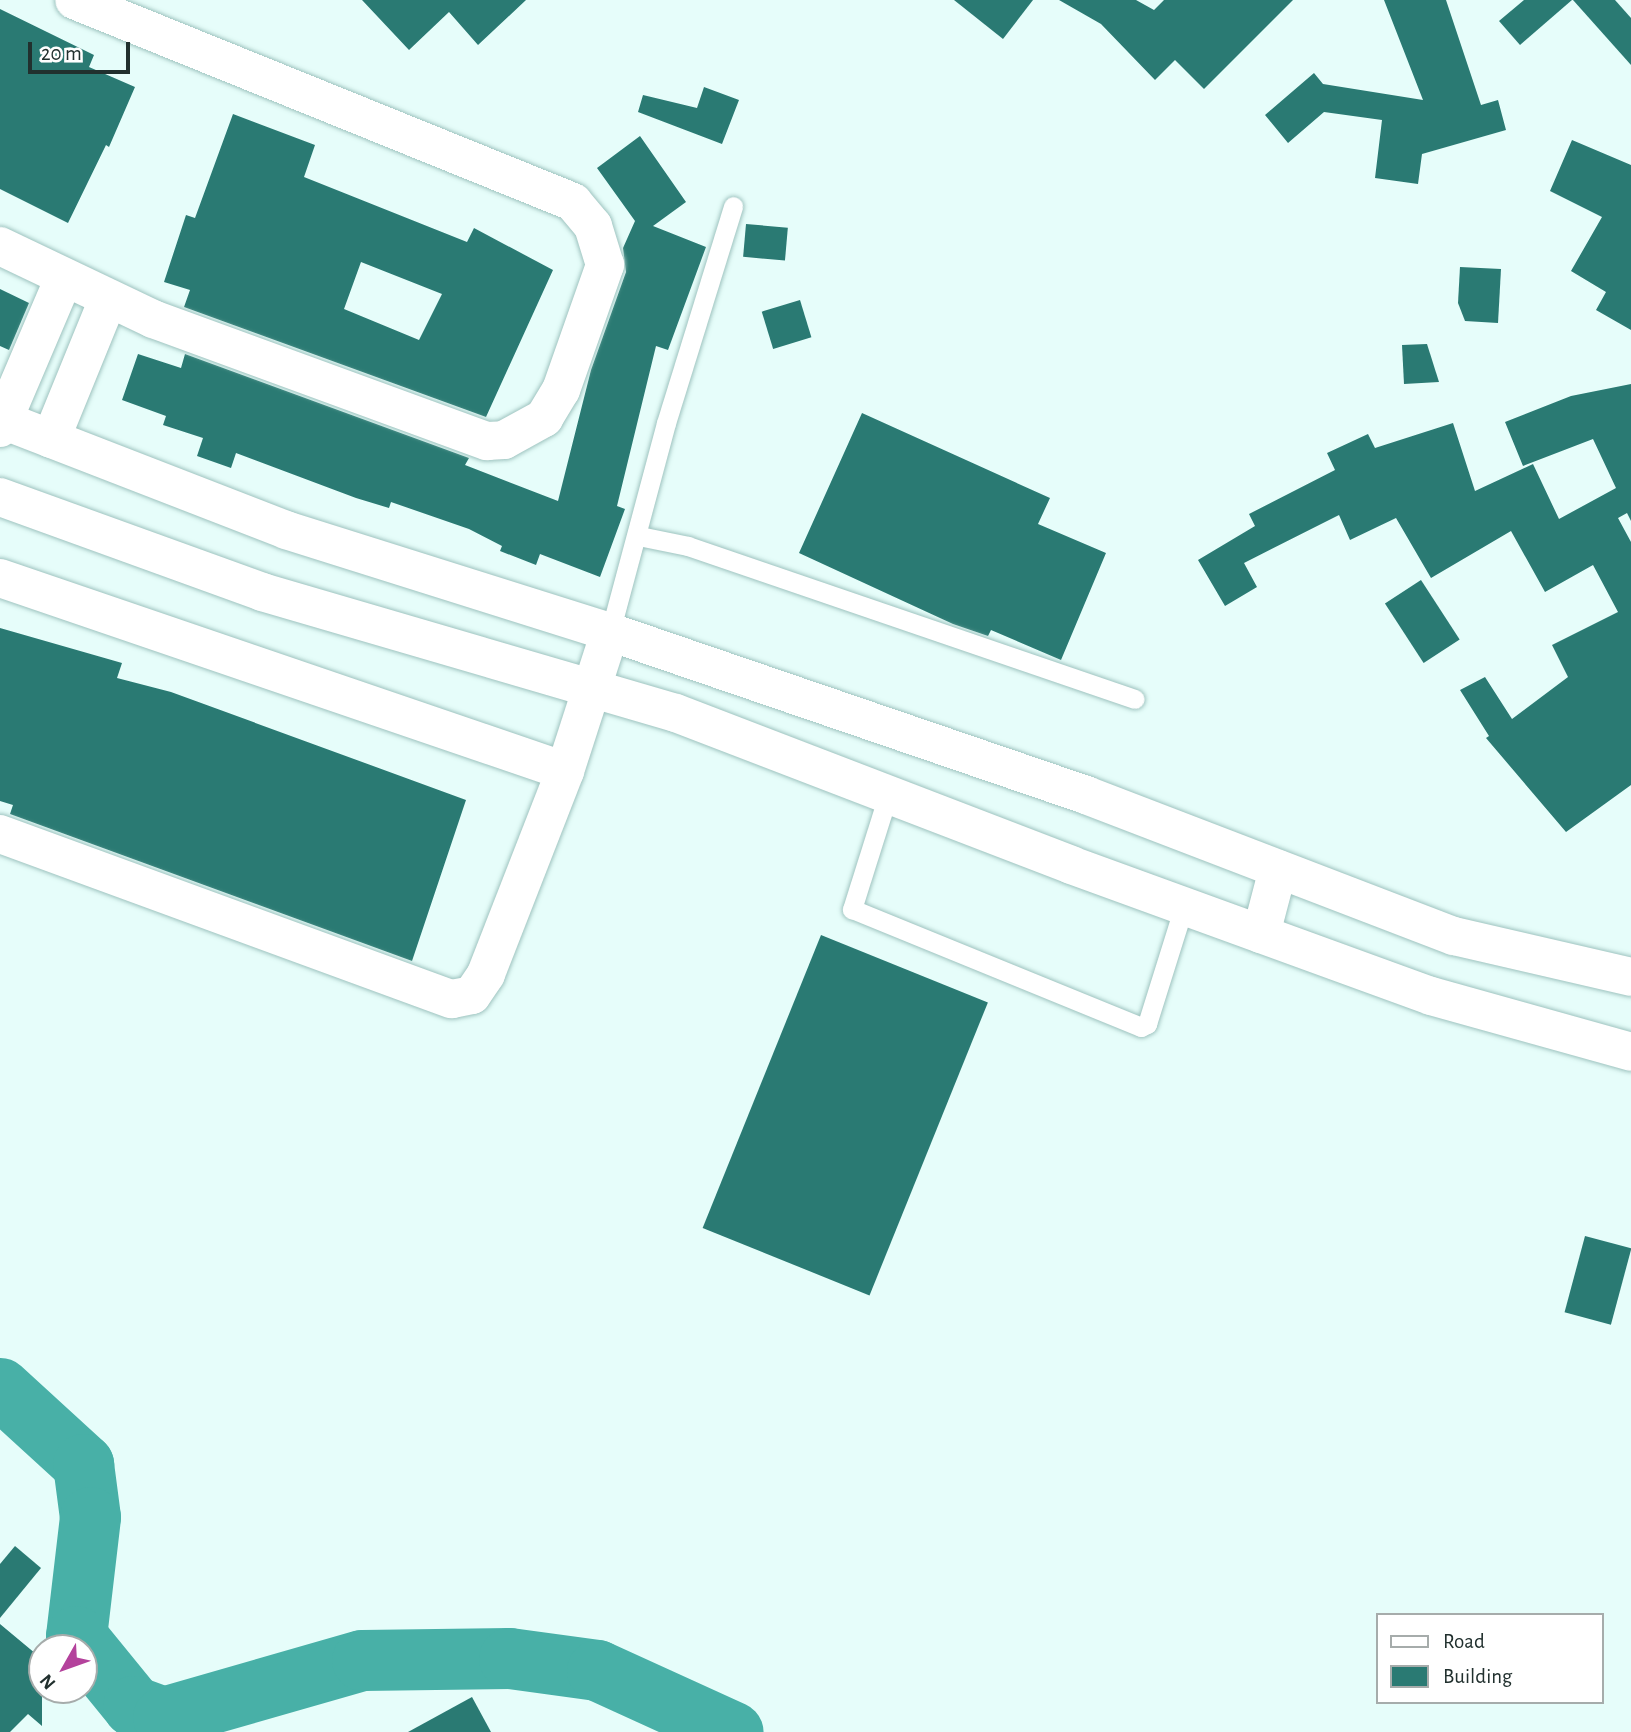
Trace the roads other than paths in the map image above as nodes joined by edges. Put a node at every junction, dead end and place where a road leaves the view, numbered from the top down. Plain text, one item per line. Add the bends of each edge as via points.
1 (74, 0) edge
2 (733, 206) dead end
3 (0, 246) edge
4 (63, 280) junction
5 (108, 299) junction
6 (1, 423) edge
7 (51, 439) junction
8 (0, 497) edge
9 (639, 536) junction
10 (0, 578) edge
11 (561, 616) junction
12 (610, 632) junction
13 (540, 673) junction
14 (593, 689) junction
15 (1135, 699) dead end
16 (565, 771) junction
17 (888, 795) junction
18 (0, 834) edge
19 (1278, 869) junction
20 (1184, 906) junction
21 (1261, 933) junction
22 (1631, 977) edge
23 (1631, 1052) edge

1 - 5 street via 573,202 593,226 605,265 561,390 544,418 505,440 486,441 437,424
2 - 9 lane via 666,423
3 - 4 street
4 - 5 street
4 - 6 street
5 - 7 street
6 - 7 street
7 - 11 street via 286,530
8 - 13 street via 262,592
9 - 12 lane
9 - 15 lane via 688,547
10 - 16 street
11 - 12 street
11 - 13 street
12 - 14 street
12 - 19 street via 1086,795
13 - 14 street
14 - 16 street
14 - 17 street via 676,713
16 - 18 street via 486,974 472,995 452,999
17 - 20 street
17 - 20 lane via 852,909 1141,1027 1147,1024
19 - 21 street
19 - 22 street via 1454,936
20 - 21 street
21 - 23 street via 1431,996

